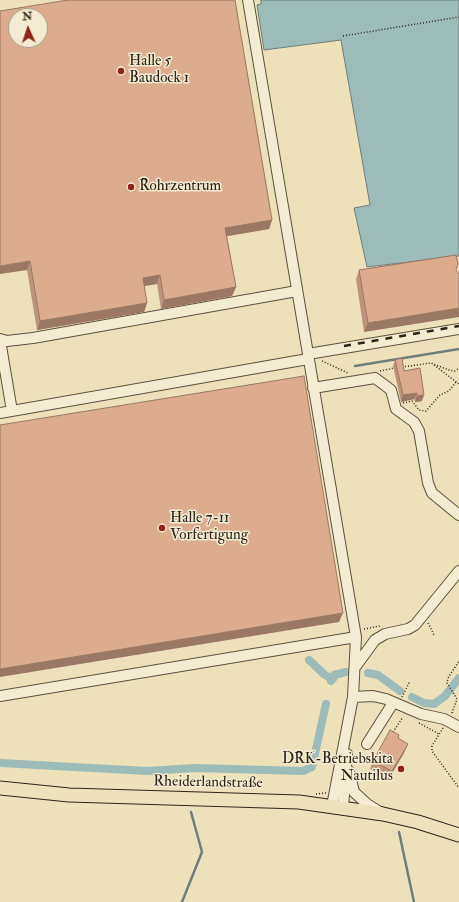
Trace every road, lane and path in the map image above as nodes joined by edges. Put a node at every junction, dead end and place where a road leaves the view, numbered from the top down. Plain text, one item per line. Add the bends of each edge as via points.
1 (248, 0) edge
2 (459, 17) edge
3 (343, 36) dead end
4 (297, 291) junction
5 (459, 329) edge
6 (0, 339) edge
7 (308, 357) junction
8 (431, 362) junction
9 (459, 368) edge
10 (376, 372) dead end
11 (352, 375) dead end
12 (456, 382) junction
13 (459, 384) edge
14 (313, 388) junction
15 (394, 404) junction
16 (12, 411) junction
17 (0, 413) edge
18 (459, 515) edge
19 (459, 571) edge
20 (384, 625) dead end
21 (356, 637) junction
22 (459, 661) edge
23 (355, 668) junction
24 (410, 681) dead end
25 (0, 696) edge
26 (353, 697) junction
27 (397, 701) junction
28 (404, 715) dead end
29 (447, 720) junction
30 (348, 724) junction
31 (459, 726) edge
32 (392, 733) edge
33 (367, 744) dead end
34 (347, 760) junction
35 (0, 788) edge
36 (459, 788) edge
37 (338, 806) junction
38 (383, 814) junction
39 (459, 835) edge

1 - 4 lane
2 - 3 path
4 - 6 lane via 33,338 7,341
4 - 7 lane
5 - 7 lane
6 - 16 lane
7 - 11 path
7 - 14 lane
7 - 16 lane
8 - 9 path via 449,370 455,371
8 - 10 path
8 - 12 path
12 - 13 path
12 - 15 path via 426,411 418,410 412,401
14 - 15 lane via 375,378 391,390
14 - 21 lane
15 - 18 lane via 396,409 414,422 419,431 432,493
16 - 17 lane
19 - 23 lane via 416,625 384,634 375,640
20 - 21 path via 364,628 365,633
21 - 23 lane
21 - 25 lane
22 - 29 path via 448,678 449,687 458,699
23 - 26 lane
24 - 27 path
26 - 27 lane via 373,696
26 - 30 lane
27 - 29 lane via 421,714
27 - 33 lane
28 - 32 path
29 - 31 lane
29 - 36 path via 432,746 432,751
30 - 34 lane
30 - 37 lane
34 - 37 lane
34 - 38 lane via 354,792
35 - 37 main road, Rheiderlandstraße via 69,795 298,802
37 - 38 main road, Rheiderlandstraße
38 - 39 main road, Rheiderlandstraße

